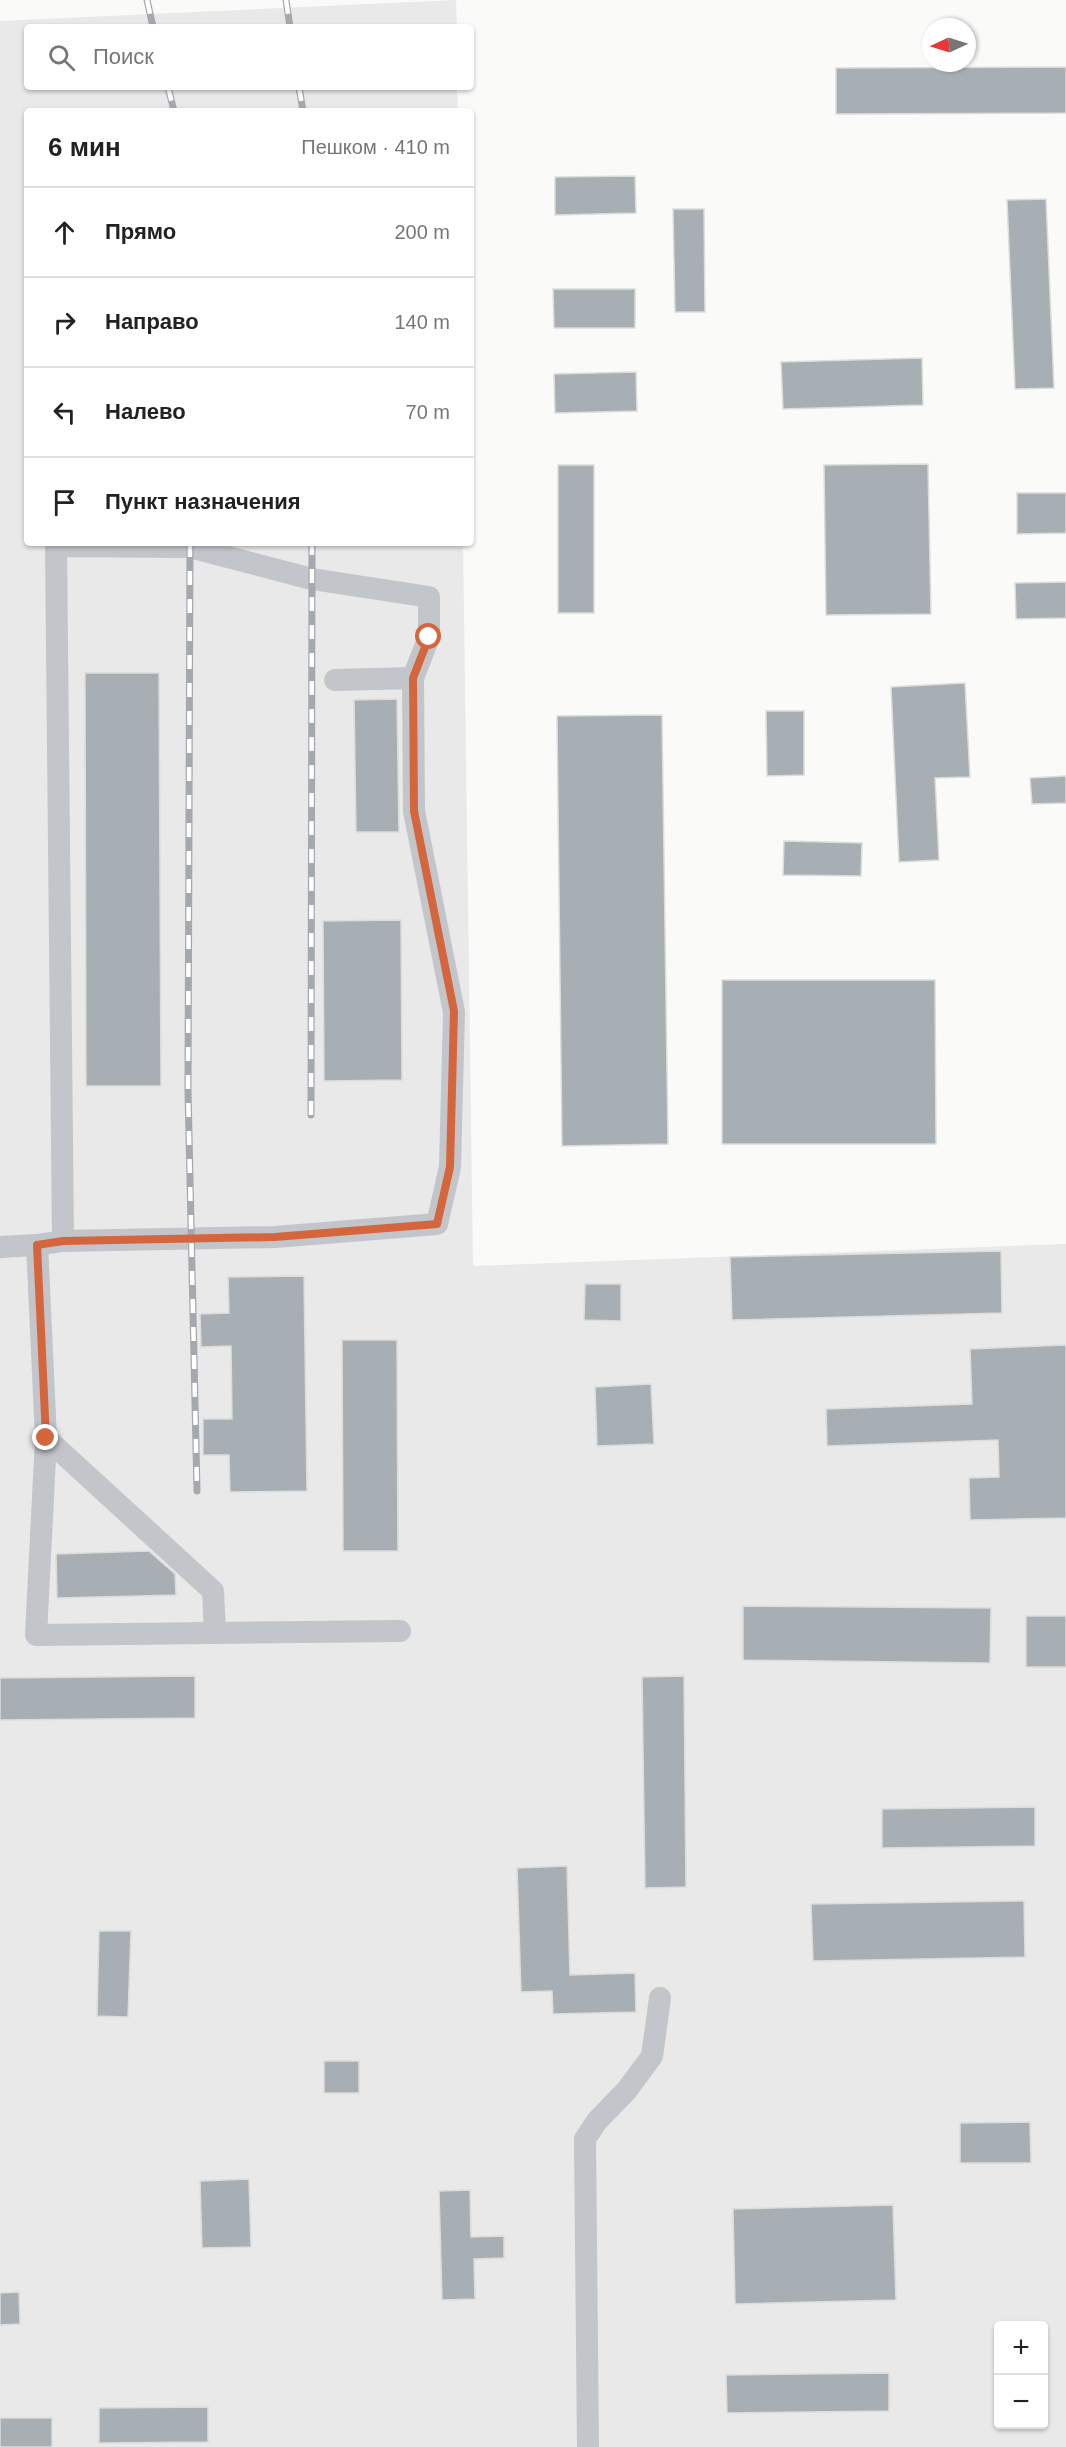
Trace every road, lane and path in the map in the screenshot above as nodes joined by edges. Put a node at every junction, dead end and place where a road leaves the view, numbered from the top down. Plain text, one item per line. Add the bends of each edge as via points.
1 (413, 678) junction
2 (335, 680) dead end
3 (63, 1241) junction
4 (37, 1245) junction
5 (0, 1247) edge
6 (46, 1438) junction
7 (400, 1631) dead end
8 (215, 1633) junction
9 (660, 1998) dead end
10 (588, 2447) edge

1 - 2 lane
1 - 3 lane via 414,811 454,1011 450,1167 437,1224 275,1237
1 - 3 lane via 429,637 429,597 312,579 190,547 56,546
3 - 4 lane
4 - 5 lane
4 - 6 lane
6 - 8 lane via 213,1591
6 - 8 lane via 36,1635
7 - 8 lane
9 - 10 lane via 652,2056 585,2139

